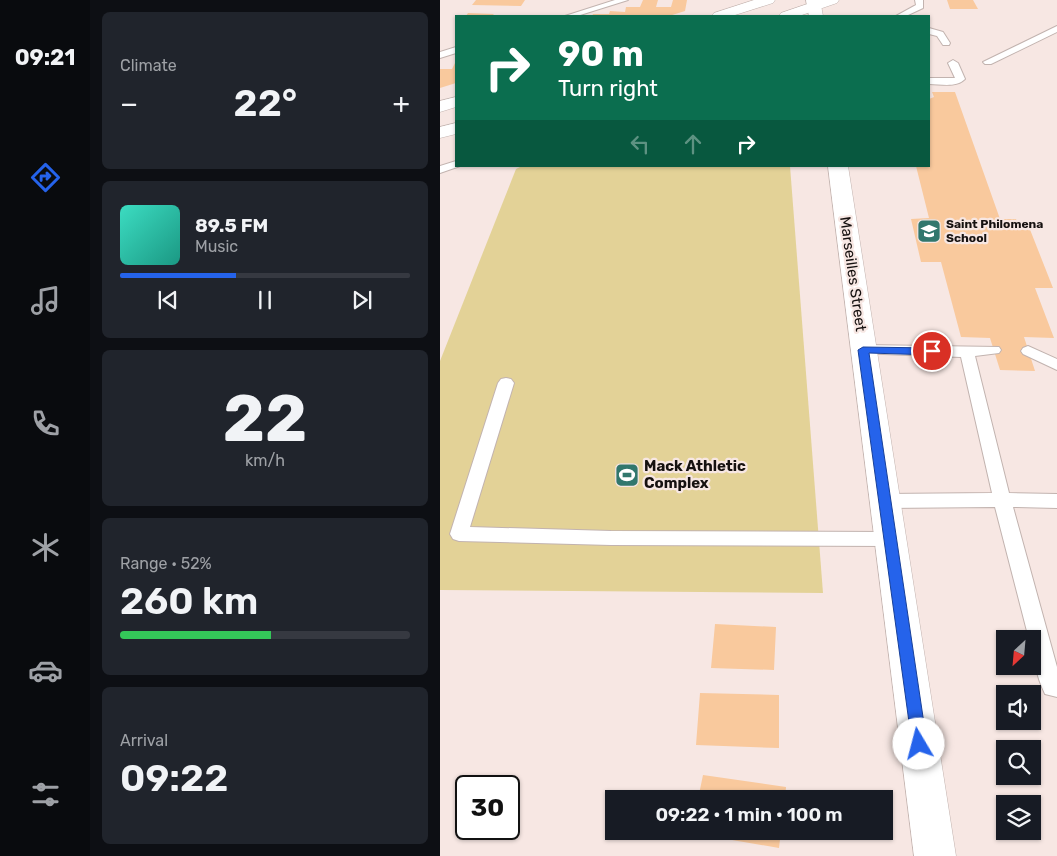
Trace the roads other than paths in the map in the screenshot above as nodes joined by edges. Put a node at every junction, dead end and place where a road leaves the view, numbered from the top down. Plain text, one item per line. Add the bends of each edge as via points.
1 (624, 0) edge
2 (768, 0) edge
3 (832, 0) edge
4 (919, 0) edge
5 (814, 8) edge
6 (572, 15) edge
7 (722, 15) edge
8 (790, 15) edge
9 (902, 15) edge
10 (1057, 28) edge
11 (930, 31) edge
12 (946, 43) dead end
13 (455, 50) edge
14 (440, 55) edge
15 (988, 62) dead end
16 (953, 63) dead end
17 (930, 82) edge
18 (455, 102) edge
19 (440, 107) edge
20 (455, 128) edge
21 (440, 133) edge
22 (455, 164) edge
23 (838, 167) edge
24 (440, 170) edge
25 (863, 350) junction
26 (994, 350) dead end
27 (1028, 351) dead end
28 (967, 352) junction
29 (1057, 365) edge
30 (506, 383) dead end
31 (1002, 500) junction
32 (1057, 500) edge
33 (885, 501) junction
34 (890, 539) junction
35 (1057, 687) edge
36 (935, 856) edge

1 - 6 lane
2 - 7 street
3 - 5 street
4 - 9 lane via 920,6
5 - 8 street
10 - 15 lane
11 - 12 lane via 940,34
13 - 14 lane
16 - 17 lane via 960,79 956,82
18 - 19 street
20 - 21 street
22 - 24 lane
23 - 25 street, Marseilles Street
25 - 28 lane
25 - 33 street, Marseilles Street
26 - 28 lane
27 - 29 lane
28 - 31 lane
30 - 34 lane via 459,534
31 - 32 lane
31 - 33 lane
31 - 35 lane via 1052,687
33 - 34 street, Marseilles Street
34 - 36 street, Marseilles Street

